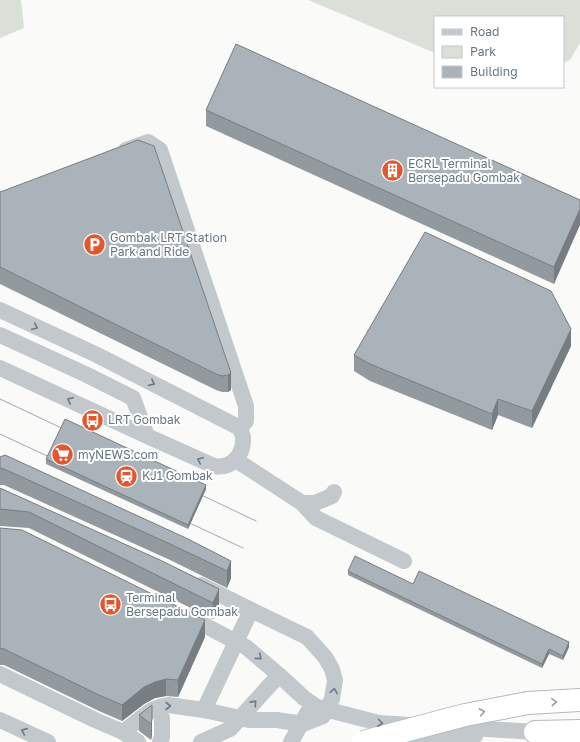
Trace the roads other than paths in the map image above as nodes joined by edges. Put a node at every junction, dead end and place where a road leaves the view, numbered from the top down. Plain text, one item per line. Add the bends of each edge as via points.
1 (111, 156) edge
2 (0, 310) edge
3 (0, 335) edge
4 (0, 368) edge
5 (240, 428) junction
6 (147, 436) junction
7 (236, 460) junction
8 (334, 492) dead end
9 (302, 503) junction
10 (404, 561) dead end
11 (191, 581) edge
12 (251, 610) junction
13 (176, 611) edge
14 (0, 674) edge
15 (279, 674) junction
16 (0, 682) edge
17 (304, 698) junction
18 (580, 700) edge
19 (204, 710) junction
20 (162, 718) dead end
21 (0, 720) edge
22 (580, 731) edge
23 (535, 732) junction
24 (132, 739) edge
25 (48, 742) edge
26 (160, 742) edge
27 (201, 742) edge
28 (291, 742) edge
29 (363, 742) edge
30 (415, 742) edge

1 - 5 lane via 148,142 160,150 246,406 246,421
2 -> 5 lane via 95,354
3 - 6 lane via 133,398
6 -> 4 lane
5 - 7 lane via 243,438
7 -> 6 lane via 222,468 214,466
7 - 9 lane
8 - 9 lane via 332,496 315,503
9 - 10 lane via 316,518
11 - 12 lane
12 - 19 lane, bridge
19 -> 12 lane, bridge via 250,720 277,720 303,724 323,716 332,699 335,680 332,669 307,637
13 -> 15 lane via 246,647
14 - 24 lane
15 - 17 lane
27 -> 15 lane via 230,730
16 - 24 lane via 118,738 127,741
17 -> 23 lane via 317,707 379,723
17 - 28 lane via 307,714
29 -> 18 highway, bridge via 465,715 528,703
24 -> 19 lane, bridge via 150,711 159,707
20 - 26 lane
25 -> 21 lane
22 - 23 highway
23 - 30 lane

